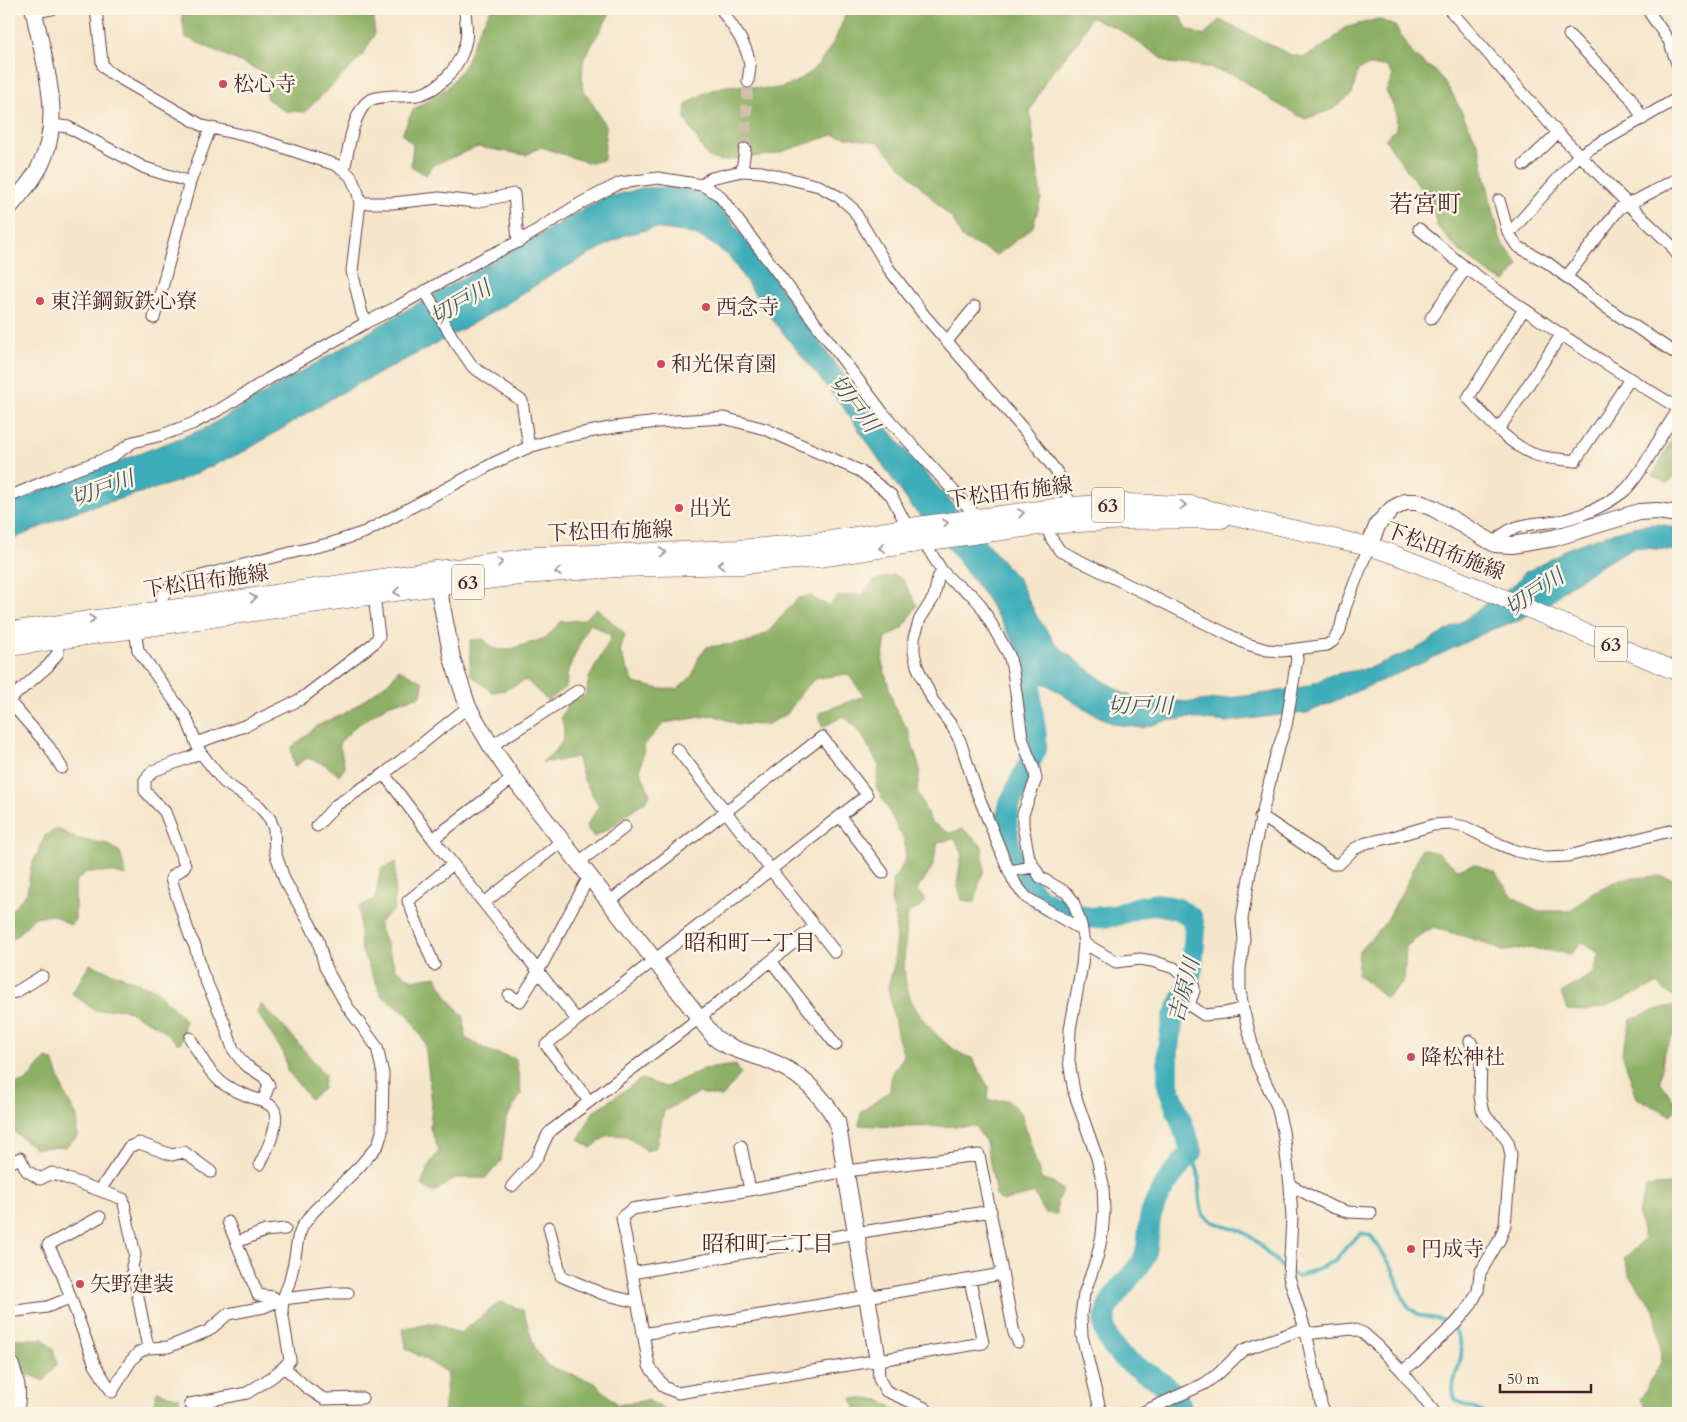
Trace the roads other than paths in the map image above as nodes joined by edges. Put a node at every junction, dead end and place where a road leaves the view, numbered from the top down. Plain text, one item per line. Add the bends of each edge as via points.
1 (52, 9) edge
2 (96, 9) edge
3 (465, 9) edge
4 (721, 9) edge
5 (1449, 9) edge
6 (1647, 9) edge
7 (34, 10) edge
8 (1569, 35) dead end
9 (1678, 66) edge
10 (748, 82) tunnel mouth
11 (1678, 98) edge
12 (1643, 119) junction
13 (52, 125) junction
14 (210, 129) junction
15 (1558, 132) junction
16 (746, 149) tunnel mouth
17 (1579, 155) junction
18 (1524, 166) dead end
19 (344, 170) junction
20 (742, 171) junction
21 (1678, 178) edge
22 (190, 182) junction
23 (702, 185) junction
24 (1498, 200) dead end
25 (360, 203) junction
26 (1627, 203) junction
27 (9, 208) edge
28 (1419, 229) dead end
29 (1508, 232) junction
30 (518, 242) junction
31 (1678, 256) edge
32 (1466, 268) junction
33 (1567, 276) junction
34 (427, 293) junction
35 (975, 307) dead end
36 (1524, 309) junction
37 (154, 318) dead end
38 (1431, 318) dead end
39 (367, 322) junction
40 (1561, 335) junction
41 (947, 341) junction
42 (1678, 355) edge
43 (1630, 379) junction
44 (1678, 409) edge
45 (1498, 429) junction
46 (529, 447) junction
47 (9, 497) edge
48 (1070, 506) junction
49 (1678, 514) edge
50 (1044, 518) junction
51 (1243, 518) junction
52 (979, 524) junction
53 (1072, 524) junction
54 (919, 534) junction
55 (1495, 544) junction
56 (1369, 546) junction
57 (942, 571) junction
58 (437, 578) junction
59 (374, 596) junction
60 (160, 610) junction
61 (134, 621) junction
62 (9, 631) edge
63 (56, 632) junction
64 (9, 647) edge
65 (1295, 650) junction
66 (1678, 672) edge
67 (579, 690) dead end
68 (9, 701) edge
69 (468, 707) junction
70 (491, 746) junction
71 (198, 747) junction
72 (677, 749) dead end
73 (62, 768) dead end
74 (384, 774) junction
75 (513, 778) junction
76 (726, 812) junction
77 (840, 816) junction
78 (1260, 817) junction
79 (316, 826) dead end
80 (625, 827) dead end
81 (1678, 829) edge
82 (433, 839) junction
83 (562, 841) junction
84 (579, 862) junction
85 (453, 864) junction
86 (1033, 867) junction
87 (771, 870) junction
88 (1009, 871) junction
89 (883, 873) dead end
90 (591, 879) junction
91 (609, 902) junction
92 (484, 903) junction
93 (815, 926) junction
94 (1082, 928) junction
95 (1084, 943) junction
96 (835, 952) dead end
97 (654, 960) junction
98 (771, 961) junction
99 (434, 965) dead end
100 (538, 972) junction
101 (42, 976) dead end
102 (9, 992) edge
103 (510, 995) dead end
104 (1243, 1008) junction
105 (699, 1018) junction
106 (577, 1020) junction
107 (190, 1038) dead end
108 (1470, 1041) dead end
109 (836, 1045) dead end
110 (263, 1101) junction
111 (589, 1101) junction
112 (741, 1146) dead end
113 (9, 1163) edge
114 (260, 1164) dead end
115 (846, 1171) junction
116 (211, 1172) dead end
117 (1290, 1185) junction
118 (512, 1186) dead end
119 (100, 1190) junction
120 (750, 1190) junction
121 (991, 1211) junction
122 (1371, 1213) dead end
123 (100, 1217) dead end
124 (228, 1222) dead end
125 (549, 1227) dead end
126 (285, 1228) dead end
127 (856, 1233) junction
128 (237, 1242) junction
129 (632, 1273) junction
130 (1002, 1274) junction
131 (970, 1280) junction
132 (348, 1293) dead end
133 (867, 1296) junction
134 (70, 1298) junction
135 (281, 1300) junction
136 (636, 1302) junction
137 (9, 1312) edge
138 (1306, 1332) junction
139 (642, 1334) junction
140 (1018, 1342) dead end
141 (148, 1348) junction
142 (9, 1356) edge
143 (878, 1361) junction
144 (284, 1367) junction
145 (1402, 1371) junction
146 (362, 1398) dead end
147 (190, 1404) dead end
148 (17, 1413) edge
149 (930, 1413) edge
150 (1102, 1413) edge
151 (1141, 1413) edge
152 (1323, 1413) edge
153 (1434, 1413) edge

1 - 7 street
2 - 14 street via 104,66 109,72
3 - 19 street via 466,40 449,75 418,95 381,97 365,104 348,143
4 - 10 street via 748,52
5 - 15 street
6 - 9 street via 1669,41
7 - 13 street via 50,88
8 - 12 street via 1630,98
11 - 12 street
12 - 17 street
13 - 22 street via 68,127 145,168
13 - 27 street via 39,167
14 - 19 street via 264,141
14 - 22 street
15 - 17 street
15 - 18 street
16 - 20 street
17 - 26 street
17 - 29 street
19 - 25 street via 351,177
20 - 23 street via 711,178
20 - 41 street via 786,177 818,186 839,197 853,210 889,269
21 - 26 street
22 - 37 street
23 - 30 street via 658,178 620,183 581,202
23 - 52 street via 719,195 729,207 883,413
24 - 29 street
25 - 30 street via 439,198 475,202 514,194
25 - 39 street via 352,271 362,314
26 - 31 street via 1671,245
26 - 33 street
28 - 32 street
29 - 33 street via 1517,246
30 - 34 street via 484,258
32 - 36 street
32 - 38 street
33 - 42 street via 1607,308
34 - 39 street
34 - 46 street via 473,367 522,401
35 - 41 street
36 - 40 street
36 - 45 street via 1468,398
39 - 47 street via 194,423 133,442 113,456
40 - 43 street
40 - 45 street
41 - 48 street via 1056,471 1065,485
43 - 44 street
43 - 45 street via 1576,461 1534,454
44 - 55 street via 1624,492 1582,514 1507,530
46 - 54 street via 614,428 724,418 765,429 860,471 891,495
46 - 60 street via 365,532 174,584 163,595
48 - 50 main road, 下松田布施線 / 63
48 -> 51 main road, 下松田布施線 / 63 via 1126,503 1190,505
48 - 53 street
49 - 55 street via 1638,512 1554,538 1512,545
50 - 52 main road, 下松田布施線 / 63
50 - 53 main road, 下松田布施線 / 63
50 - 65 street via 1060,551 1247,644 1267,650
51 - 53 main road, 下松田布施線 / 63
51 - 56 main road, 下松田布施線 / 63
52 - 54 main road, 下松田布施線 / 63
54 - 57 street
54 - 58 main road, 下松田布施線 / 63 via 739,549 538,556 474,566
55 - 56 street via 1433,508 1406,502 1392,509 1378,524
56 - 65 street via 1340,630 1333,641
56 - 66 main road, 下松田布施線 / 63 via 1489,592
57 - 86 street via 980,604 1009,655 1022,736 1036,779 1022,826
57 - 88 street via 914,638 917,666 933,701 960,741
58 -> 59 main road, 下松田布施線 / 63
60 -> 58 main road, 下松田布施線 / 63
58 - 69 street via 452,658
59 - 61 main road, 下松田布施線 / 63
59 - 71 street via 379,636 374,643 301,699
60 - 61 main road, 下松田布施線 / 63
61 - 63 main road, 下松田布施線 / 63
61 - 71 street via 138,650 186,717
62 - 63 main road, 下松田布施線 / 63
63 - 64 main road, 下松田布施線 / 63
63 - 68 street via 58,653
65 - 78 street via 1298,659 1286,721
67 - 70 street
68 - 73 street via 49,747
69 - 70 street
69 - 74 street
70 - 75 street
71 - 110 street via 191,758 153,771 145,780 145,790 164,812 185,865 171,878 202,972 233,1049 244,1064 264,1076 269,1085
71 - 135 street via 224,782 259,806 270,819 275,852 286,881 318,940 326,966 347,1006 377,1047 383,1074 382,1132 378,1145 302,1227 289,1283
72 - 76 street
74 - 79 street via 336,805
74 - 82 street
75 - 82 street
75 - 83 street
76 - 77 street via 822,737 867,795
76 - 87 street
76 - 91 street
77 - 87 street
77 - 89 street
78 - 81 street via 1333,864 1339,864 1354,849 1366,844 1433,825 1466,827 1516,851 1545,857 1568,856
78 - 104 street via 1242,920 1244,940 1240,990
80 - 84 street
82 - 85 street
83 - 84 street
83 - 92 street
84 - 90 street
85 - 92 street
85 - 99 street via 408,901
86 - 88 street
86 - 94 street via 1040,877 1067,893
87 - 93 street
87 - 97 street
88 - 94 street via 1027,898
90 - 91 street
90 - 100 street
91 - 97 street
92 - 100 street
93 - 96 street
93 - 98 street
94 - 95 street
95 - 104 street via 1116,962 1140,958 1174,968 1194,987 1189,1005 1204,1015
95 - 150 street via 1070,1029 1069,1061 1074,1092 1103,1184 1102,1235 1081,1315 1082,1336
97 - 105 street
97 - 106 street
98 - 105 street
98 - 109 street
100 - 103 street via 520,1001
100 - 106 street
101 - 102 street via 16,992
104 - 117 street via 1257,1064 1277,1106 1284,1131
105 - 111 street
105 - 115 street via 726,1046 767,1060 807,1082 826,1102 837,1121
106 - 111 street via 546,1045
107 - 110 street via 205,1065 221,1082
108 - 145 street via 1481,1062 1482,1109 1508,1142 1511,1155 1505,1225 1480,1273 1478,1291 1470,1306 1447,1332
110 - 114 street via 273,1107 277,1118
111 - 118 street via 548,1134 538,1158
112 - 120 street
113 - 119 street via 20,1158 27,1171 40,1179 52,1173
115 - 120 street
115 - 121 street via 979,1155
115 - 127 street
116 - 119 street via 184,1152 172,1155 139,1143 129,1147
117 - 122 street via 1332,1207 1348,1212
117 - 138 street via 1289,1272
119 - 141 street via 122,1199 135,1255 132,1266
120 - 129 street via 632,1209 622,1217
121 - 127 street
121 - 130 street
123 - 134 street via 48,1245
124 - 128 street
125 - 136 street via 561,1276 603,1294
126 - 128 street via 265,1231
127 - 129 street
127 - 133 street
128 - 135 street via 258,1295
129 - 136 street
130 - 131 street
130 - 140 street
131 - 133 street
131 - 143 street via 983,1343
132 - 135 street
133 - 139 street
133 - 143 street
134 - 137 street via 47,1307
134 - 141 street via 95,1365 112,1392 130,1362
135 - 141 street via 228,1314 208,1331 168,1347
135 - 144 street via 290,1360
136 - 139 street
138 - 145 street via 1352,1329 1363,1333
138 - 151 street via 1297,1331 1243,1350 1204,1384
138 - 152 street
139 - 143 street via 649,1366 664,1387 678,1393
142 - 148 street via 19,1384
143 - 149 street via 879,1379 886,1391
144 - 146 street via 324,1399
144 - 147 street via 247,1393
145 - 153 street

